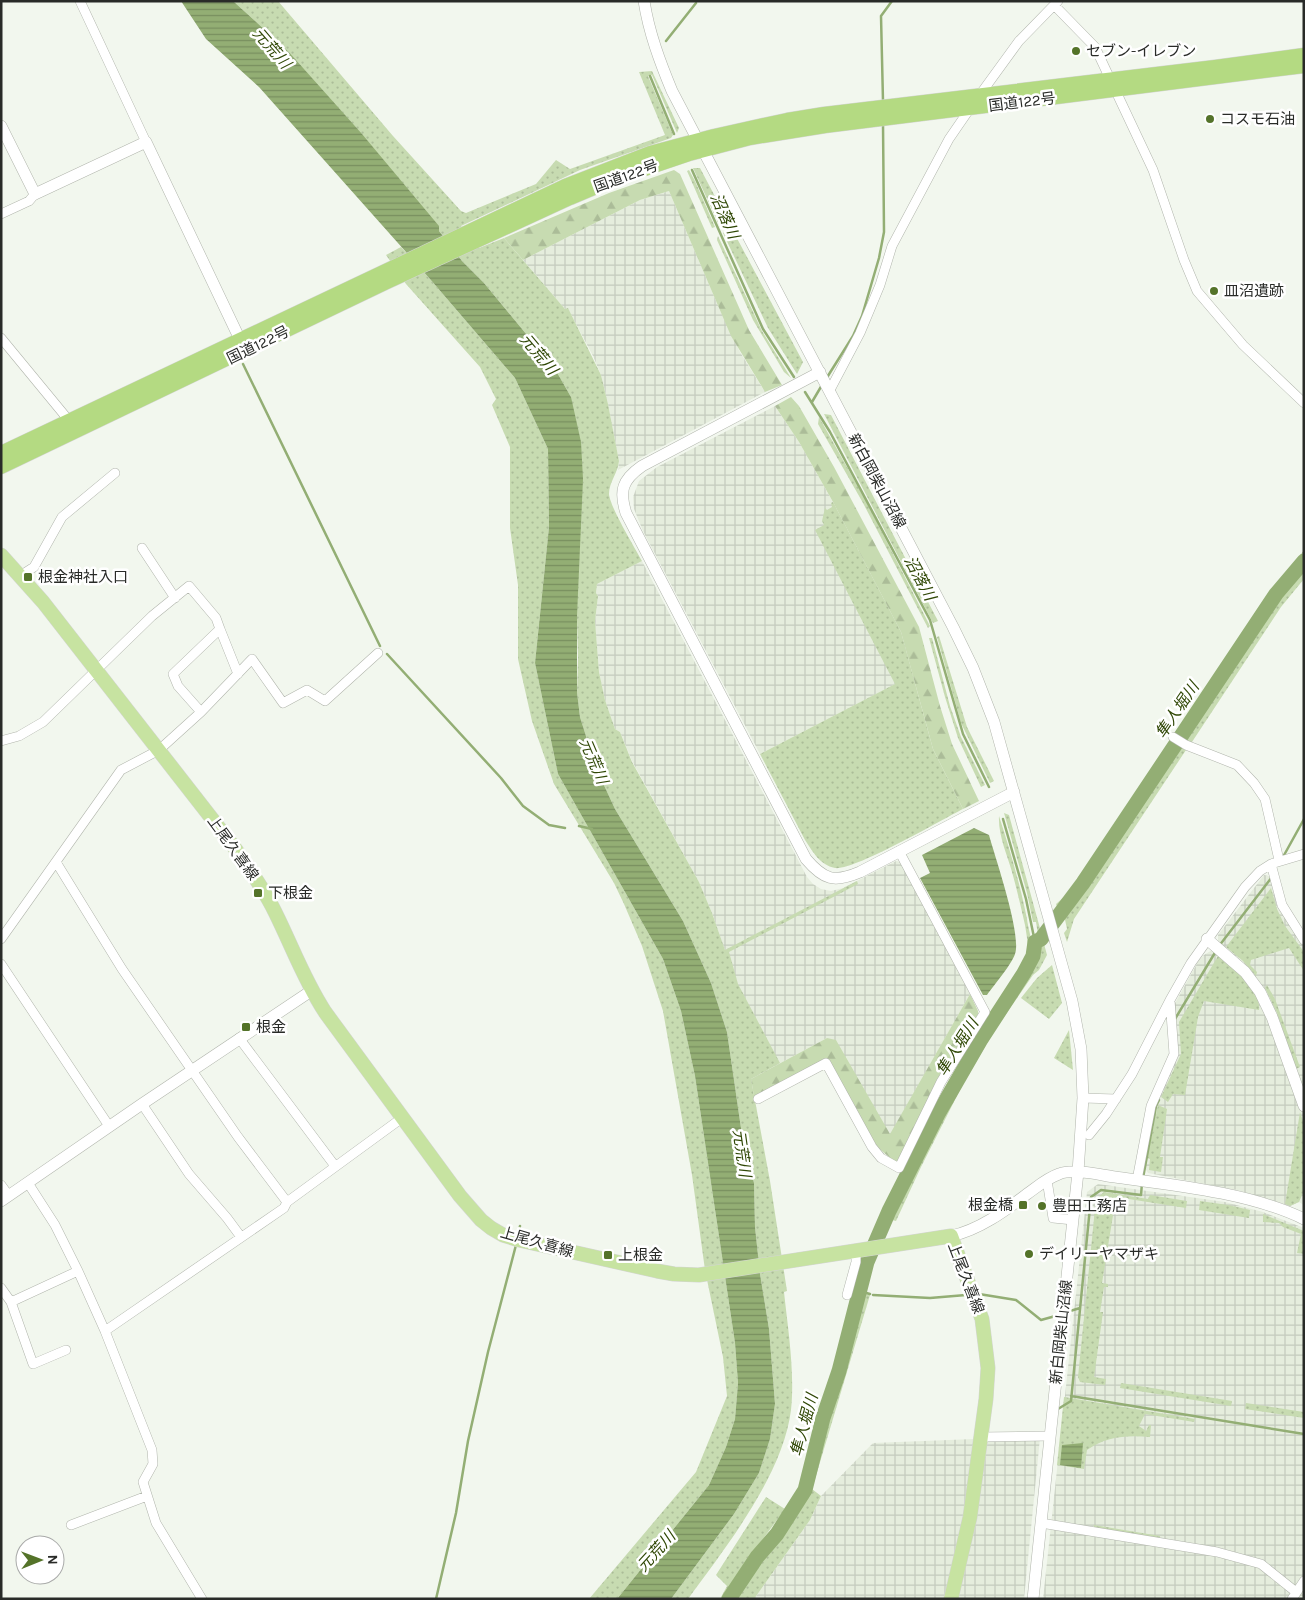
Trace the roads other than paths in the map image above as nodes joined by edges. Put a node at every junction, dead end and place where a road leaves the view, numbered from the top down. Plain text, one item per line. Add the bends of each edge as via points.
1 (80, 1) edge
2 (644, 1) edge
3 (1056, 3) edge
4 (1304, 55) edge
5 (1304, 66) edge
6 (1113, 85) junction
7 (979, 96) junction
8 (970, 108) junction
9 (1, 126) edge
10 (146, 142) junction
11 (700, 145) junction
12 (35, 194) junction
13 (1, 214) edge
14 (1, 338) edge
15 (243, 345) junction
16 (820, 372) junction
17 (830, 390) junction
18 (1304, 403) edge
19 (73, 426) junction
20 (1, 453) edge
21 (1, 467) edge
22 (115, 473) dead end
23 (142, 548) dead end
24 (1, 555) edge
25 (20, 576) junction
26 (175, 598) junction
27 (220, 629) junction
28 (378, 653) dead end
29 (96, 669) junction
30 (238, 674) junction
31 (201, 712) junction
32 (1173, 737) dead end
33 (1, 741) edge
34 (159, 750) junction
35 (1014, 792) junction
36 (899, 850) junction
37 (1304, 854) edge
38 (56, 862) junction
39 (1275, 862) junction
40 (1, 939) edge
41 (1207, 939) junction
42 (1304, 940) edge
43 (1, 964) edge
44 (311, 990) junction
45 (1170, 1000) junction
46 (239, 1038) junction
47 (192, 1070) junction
48 (1083, 1098) junction
49 (758, 1099) dead end
50 (1116, 1099) junction
51 (142, 1104) junction
52 (1304, 1106) edge
53 (402, 1118) junction
54 (110, 1126) junction
55 (1089, 1136) dead end
56 (335, 1166) junction
57 (1078, 1172) junction
58 (1047, 1180) junction
59 (1137, 1180) junction
60 (28, 1183) junction
61 (1, 1185) edge
62 (5, 1199) edge
63 (287, 1202) junction
64 (1303, 1215) edge
65 (1073, 1220) junction
66 (951, 1236) junction
67 (241, 1237) junction
68 (860, 1251) junction
69 (78, 1271) junction
70 (1, 1288) edge
71 (847, 1294) dead end
72 (11, 1302) junction
73 (105, 1332) junction
74 (66, 1350) dead end
75 (1050, 1436) junction
76 (981, 1437) junction
77 (147, 1496) junction
78 (70, 1524) dead end
79 (1041, 1524) junction
80 (1304, 1581) edge
81 (1294, 1596) edge
82 (202, 1599) edge
83 (951, 1599) edge
84 (1034, 1599) edge

1 - 10 street
2 - 11 street, 新白岡柴山沼線 via 650,31 672,92
3 - 6 street via 1095,47
3 - 7 street via 1019,40
4 - 6 highway, 国道122号
5 - 6 highway, 国道122号
6 - 7 highway, 国道122号
6 - 8 highway, 国道122号
6 - 18 street via 1153,170 1197,291 1243,344
7 - 8 street
7 - 11 highway, 国道122号 via 814,116 747,128
8 - 11 highway, 国道122号
8 - 17 street via 949,139 892,246 860,333
9 - 12 street
10 - 12 street
10 - 15 street
11 - 15 highway, 国道122号 via 650,153 565,186 474,235
11 - 16 street, 新白岡柴山沼線
12 - 13 street via 29,201
14 - 19 street
15 - 19 highway, 国道122号
16 - 17 street, 新白岡柴山沼線
16 - 36 street via 642,466 624,484 622,502 806,859 824,876 836,879 845,878
17 - 35 street, 新白岡柴山沼線 via 969,660 994,722
19 - 20 highway, 国道122号
19 - 21 highway, 国道122号
22 - 25 street via 62,517 34,567
23 - 26 street
24 - 25 main road, 上尾久喜線
25 - 29 main road, 上尾久喜線
26 - 27 street via 189,586 216,618
26 - 29 street
27 - 30 street
27 - 31 street via 173,674 178,686
28 - 30 street via 326,701 307,690 283,703 252,659
29 - 33 street via 42,722 19,736
29 - 34 main road, 上尾久喜線
30 - 31 street
31 - 34 street
32 - 39 street via 1237,765 1254,783 1265,799
34 - 38 street via 121,770
34 - 44 main road, 上尾久喜線 via 249,868 274,910
35 - 36 street
35 - 48 street, 新白岡柴山沼線 via 1078,1027
36 - 49 street via 985,1012 942,1082 899,1168 881,1158 872,1147 826,1063
37 - 39 street
38 - 40 street
38 - 47 street via 122,969
39 - 41 street via 1260,871 1245,887
39 - 42 street via 1282,905
41 - 45 street
41 - 52 street via 1245,972 1260,992
43 - 54 street
44 - 46 street
44 - 53 main road, 上尾久喜線
45 - 50 street
45 - 59 street via 1174,1054 1151,1106
46 - 47 street
46 - 56 street
47 - 51 street
47 - 63 street
48 - 50 street
48 - 57 street, 新白岡柴山沼線
50 - 55 street
51 - 54 street
51 - 67 street via 189,1174
53 - 56 street
53 - 68 main road, 上尾久喜線 via 472,1211 491,1228 519,1240 674,1274 708,1274
54 - 60 street
56 - 63 street
57 - 58 street via 1061,1173
57 - 59 street
57 - 65 street, 新白岡柴山沼線
58 - 65 street via 1053,1218
58 - 66 street via 971,1230
59 - 64 street via 1243,1199
60 - 62 street
60 - 69 street via 55,1225
61 - 62 street
63 - 67 street via 284,1208
65 - 75 street, 新白岡柴山沼線
66 - 68 main road, 上尾久喜線
66 - 76 main road, 上尾久喜線 via 982,1319 986,1344 988,1379
67 - 73 street
68 - 71 street
69 - 72 street
69 - 73 street
70 - 72 street
72 - 74 street via 33,1364
73 - 77 street via 152,1450 153,1464 143,1482
75 - 76 street
75 - 79 street, 新白岡柴山沼線
76 - 83 main road, 上尾久喜線 via 970,1517
77 - 78 street
77 - 82 street via 156,1523
79 - 81 street via 1217,1552 1261,1564
79 - 84 street, 新白岡柴山沼線
80 - 81 street

